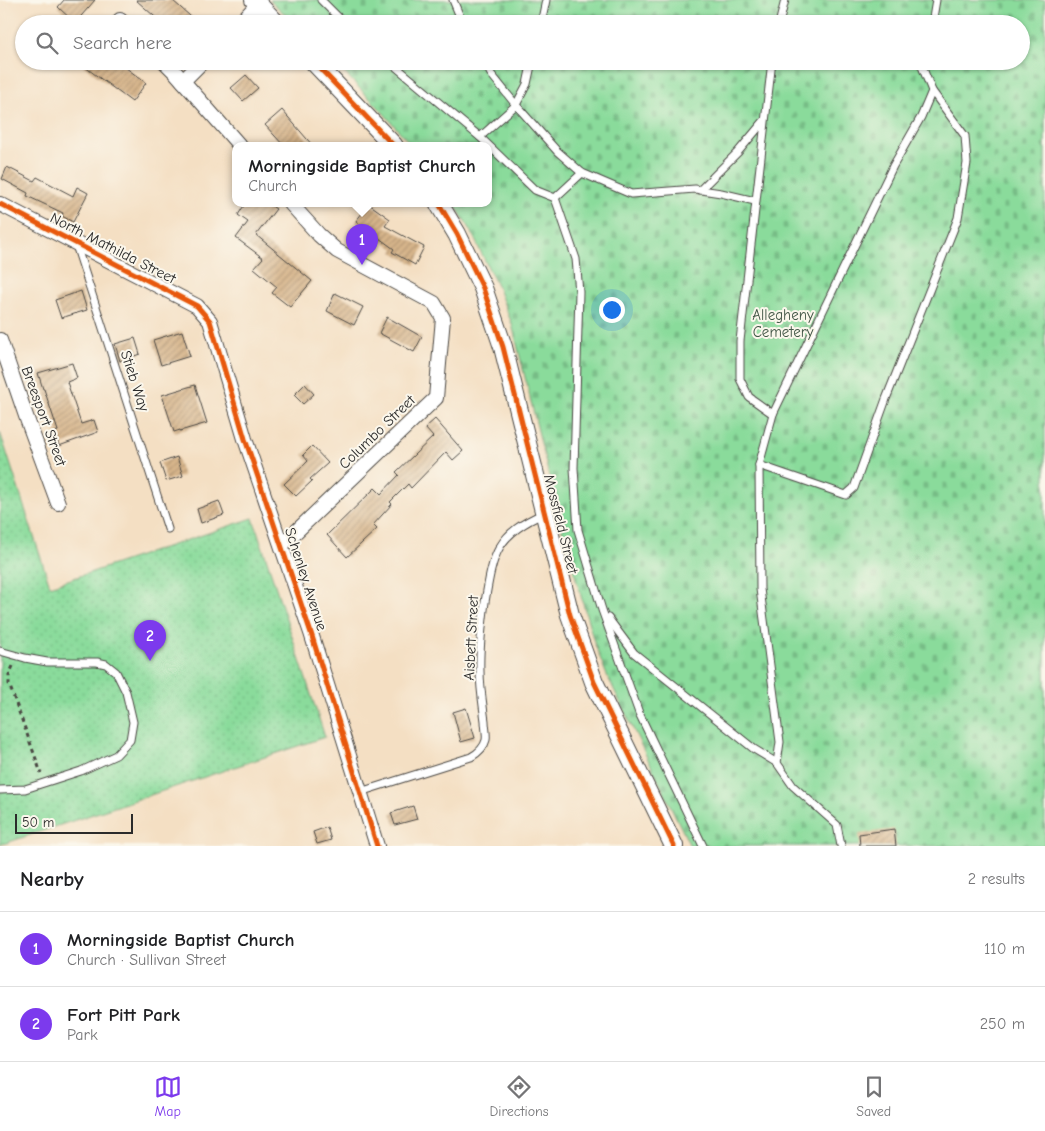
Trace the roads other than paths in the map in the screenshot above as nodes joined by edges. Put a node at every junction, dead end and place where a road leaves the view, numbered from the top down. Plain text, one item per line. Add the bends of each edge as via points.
1 (321, 0) edge
2 (453, 0) edge
3 (546, 0) edge
4 (785, 0) edge
5 (936, 0) edge
6 (256, 2) edge
7 (246, 15) edge
8 (268, 15) edge
9 (336, 15) edge
10 (459, 15) edge
11 (543, 15) edge
12 (781, 15) edge
13 (934, 15) edge
14 (173, 70) edge
15 (194, 70) edge
16 (322, 70) edge
17 (400, 70) edge
18 (489, 70) edge
19 (530, 70) edge
20 (771, 70) edge
21 (923, 70) edge
22 (183, 81) junction
23 (932, 91) junction
24 (516, 106) junction
25 (764, 120) junction
26 (480, 137) junction
27 (236, 142) edge
28 (390, 142) edge
29 (485, 142) edge
30 (492, 149) edge
31 (582, 173) junction
32 (700, 190) junction
33 (555, 198) junction
34 (755, 201) junction
35 (0, 204) edge
36 (294, 207) edge
37 (441, 207) edge
38 (75, 242) junction
39 (210, 321) joint
40 (0, 340) edge
41 (773, 414) junction
42 (759, 465) junction
43 (58, 503) dead end
44 (545, 513) junction
45 (168, 528) dead end
46 (282, 545) junction
47 (598, 598) junction
48 (0, 651) edge
49 (777, 763) junction
50 (0, 790) edge
51 (360, 792) junction
52 (377, 846) edge
53 (674, 846) edge
54 (703, 846) edge
55 (840, 846) edge

1 - 9 lane
2 - 10 lane
3 - 11 lane
4 - 12 lane
5 - 13 lane
6 - 7 street
6 - 8 street
14 - 22 street
15 - 22 street
16 - 28 street
17 - 26 lane
18 - 24 lane
19 - 24 lane
20 - 25 lane
21 - 23 lane
22 - 27 street
23 - 41 lane
23 - 42 lane via 965,136 967,163 958,218 854,488 846,495
24 - 26 lane
24 - 31 lane
25 - 32 lane
25 - 34 lane
26 - 29 lane
30 - 33 lane via 535,190
31 - 32 lane via 630,194
31 - 33 lane
32 - 34 lane
33 - 47 lane via 576,259 579,292 574,468 578,530
34 - 41 lane via 740,341 740,379 749,397
35 - 38 street, North Mathilda Street
36 - 46 street, Columbo Street via 337,251 434,303 443,318 436,398
37 - 44 street, Mossfield Street via 486,296 503,347
38 - 39 street, North Mathilda Street via 197,306
38 - 45 lane, Stieb Way
39 - 46 street, Schenley Avenue via 245,439
40 - 43 street, Breesport Street
41 - 42 lane
42 - 49 lane via 760,589 780,742
44 - 51 lane, Aisbett Street via 511,533 490,568 480,671 486,735 484,746 472,757
44 - 53 street, Mossfield Street via 570,615 594,682
46 - 51 street, Schenley Avenue
47 - 49 lane via 612,624 634,653 754,749
47 - 54 lane via 639,713
48 - 50 lane via 47,662 106,664 116,672 126,692 133,722 130,740 116,755 45,783 25,789
49 - 55 lane via 793,786 837,825
51 - 52 street, Schenley Avenue

